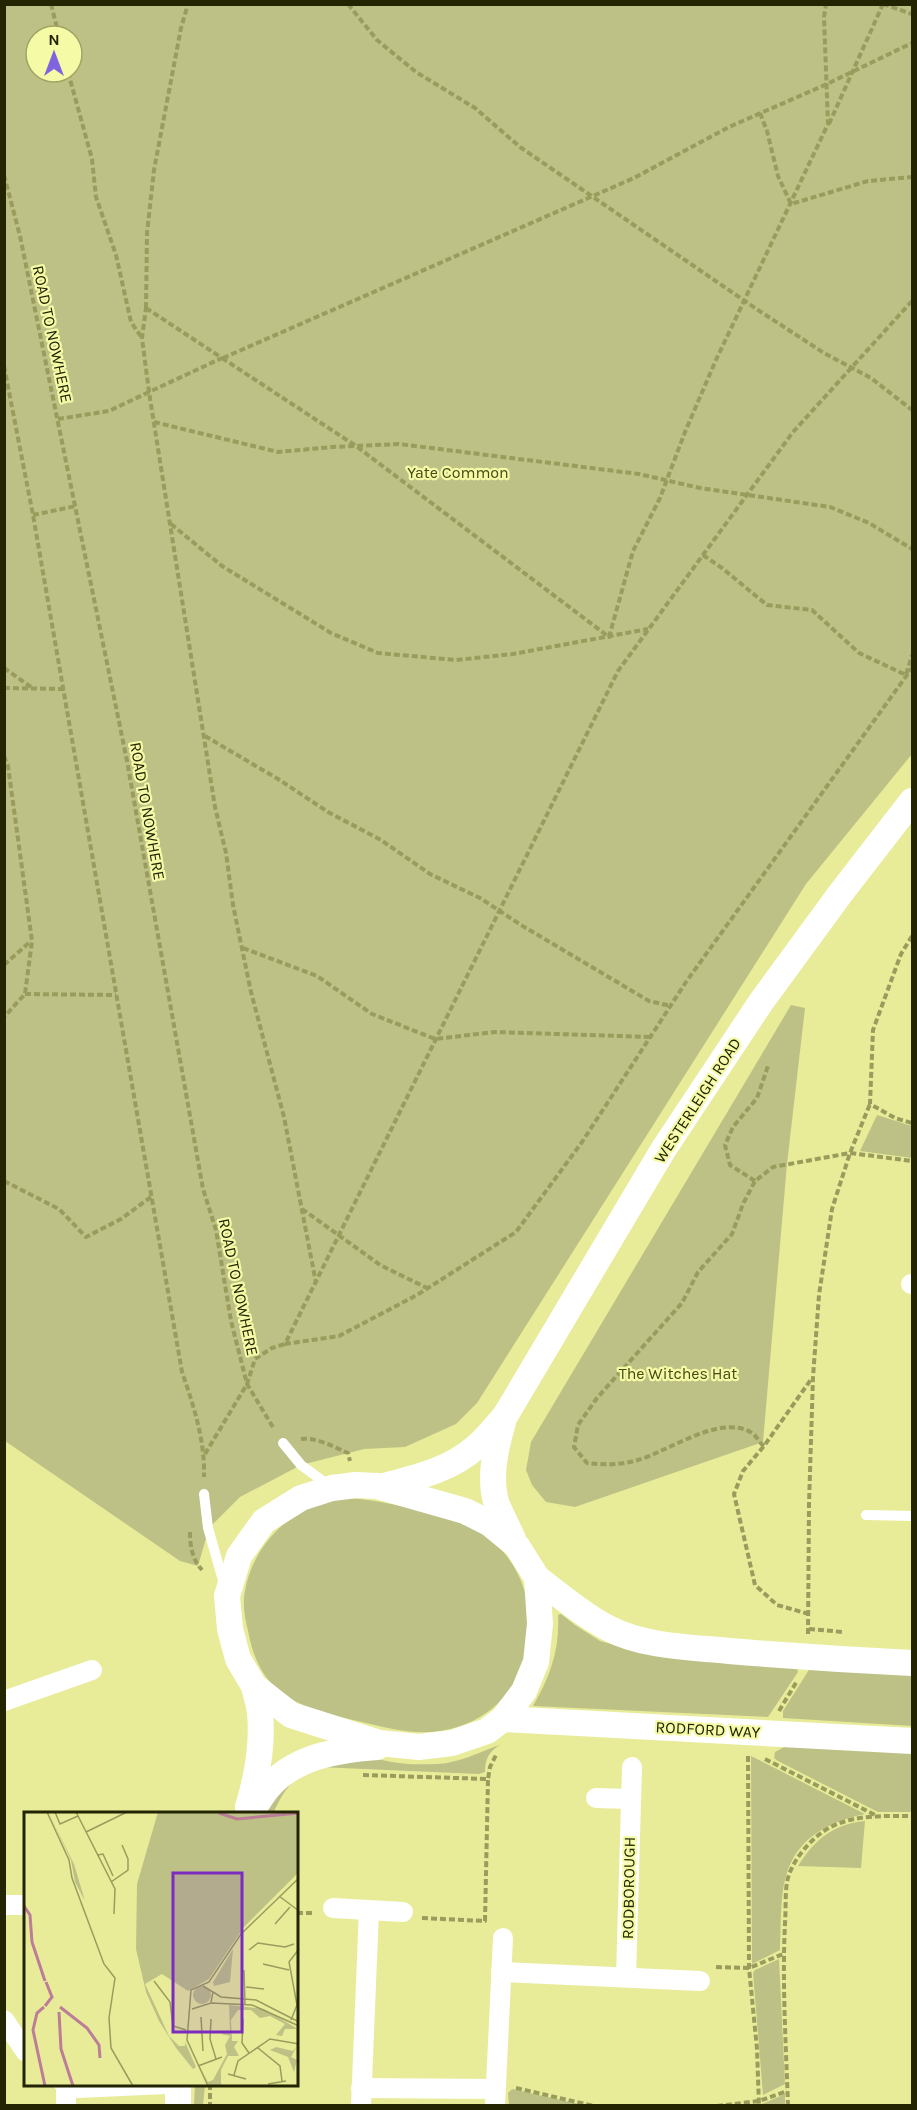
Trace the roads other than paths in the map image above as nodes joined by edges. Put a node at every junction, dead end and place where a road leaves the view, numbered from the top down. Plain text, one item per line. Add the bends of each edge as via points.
1 (912, 801) edge
2 (505, 1416) junction
3 (283, 1443) road end
4 (356, 1487) junction
5 (204, 1494) road end
6 (867, 1515) dead end
7 (912, 1516) edge
8 (517, 1546) junction
9 (537, 1578) junction
10 (227, 1596) junction
11 (912, 1663) edge
12 (92, 1670) dead end
13 (254, 1686) junction
14 (4, 1701) edge
15 (503, 1719) junction
16 (912, 1741) edge
17 (402, 1745) junction
18 (632, 1767) dead end
19 (596, 1798) dead end
20 (629, 1799) junction
21 (247, 1812) edge
22 (252, 1812) edge
23 (4, 1905) edge
24 (24, 1905) edge
25 (333, 1908) dead end
26 (369, 1910) junction
27 (411, 1915) road end
28 (503, 1938) dead end
29 (501, 1972) junction
30 (626, 1977) junction
31 (700, 1981) road end
32 (4, 2020) edge
33 (24, 2049) edge
34 (65, 2086) edge
35 (69, 2086) edge
36 (136, 2086) edge
37 (178, 2086) edge
38 (361, 2097) edge
39 (495, 2097) edge
40 (66, 2106) edge
41 (178, 2106) edge

1 - 2 street, WESTERLEIGH ROAD via 761,1002 669,1140
2 - 4 street, WESTERLEIGH ROAD via 476,1447 448,1466 417,1477
2 - 8 street, WESTERLEIGH ROAD via 495,1453 494,1485 497,1503
3 - 4 lane via 301,1465
4 - 8 street via 465,1510
4 - 10 street, WESTERLEIGH ROAD via 301,1497 264,1521 239,1556
5 - 10 lane via 208,1528
6 - 7 lane
8 - 9 street
9 - 11 street via 609,1629 640,1640 806,1658
9 - 15 street via 540,1624 536,1662 524,1691
10 - 13 street via 238,1659
12 - 14 street
13 - 17 street via 291,1715 379,1743
13 - 21 street via 260,1712 260,1742 256,1782
15 - 16 street, RODFORD WAY
15 - 17 street via 487,1731 452,1743
17 - 22 street via 316,1756 288,1770 268,1788
18 - 20 street, RODBOROUGH
19 - 20 street
20 - 30 street, RODBOROUGH
23 - 24 street
25 - 26 street
26 - 27 street
26 - 38 street
28 - 29 street
29 - 30 street
29 - 39 street
30 - 31 street
32 - 33 street
34 - 40 street
35 - 36 street
37 - 41 street
38 - 39 street

